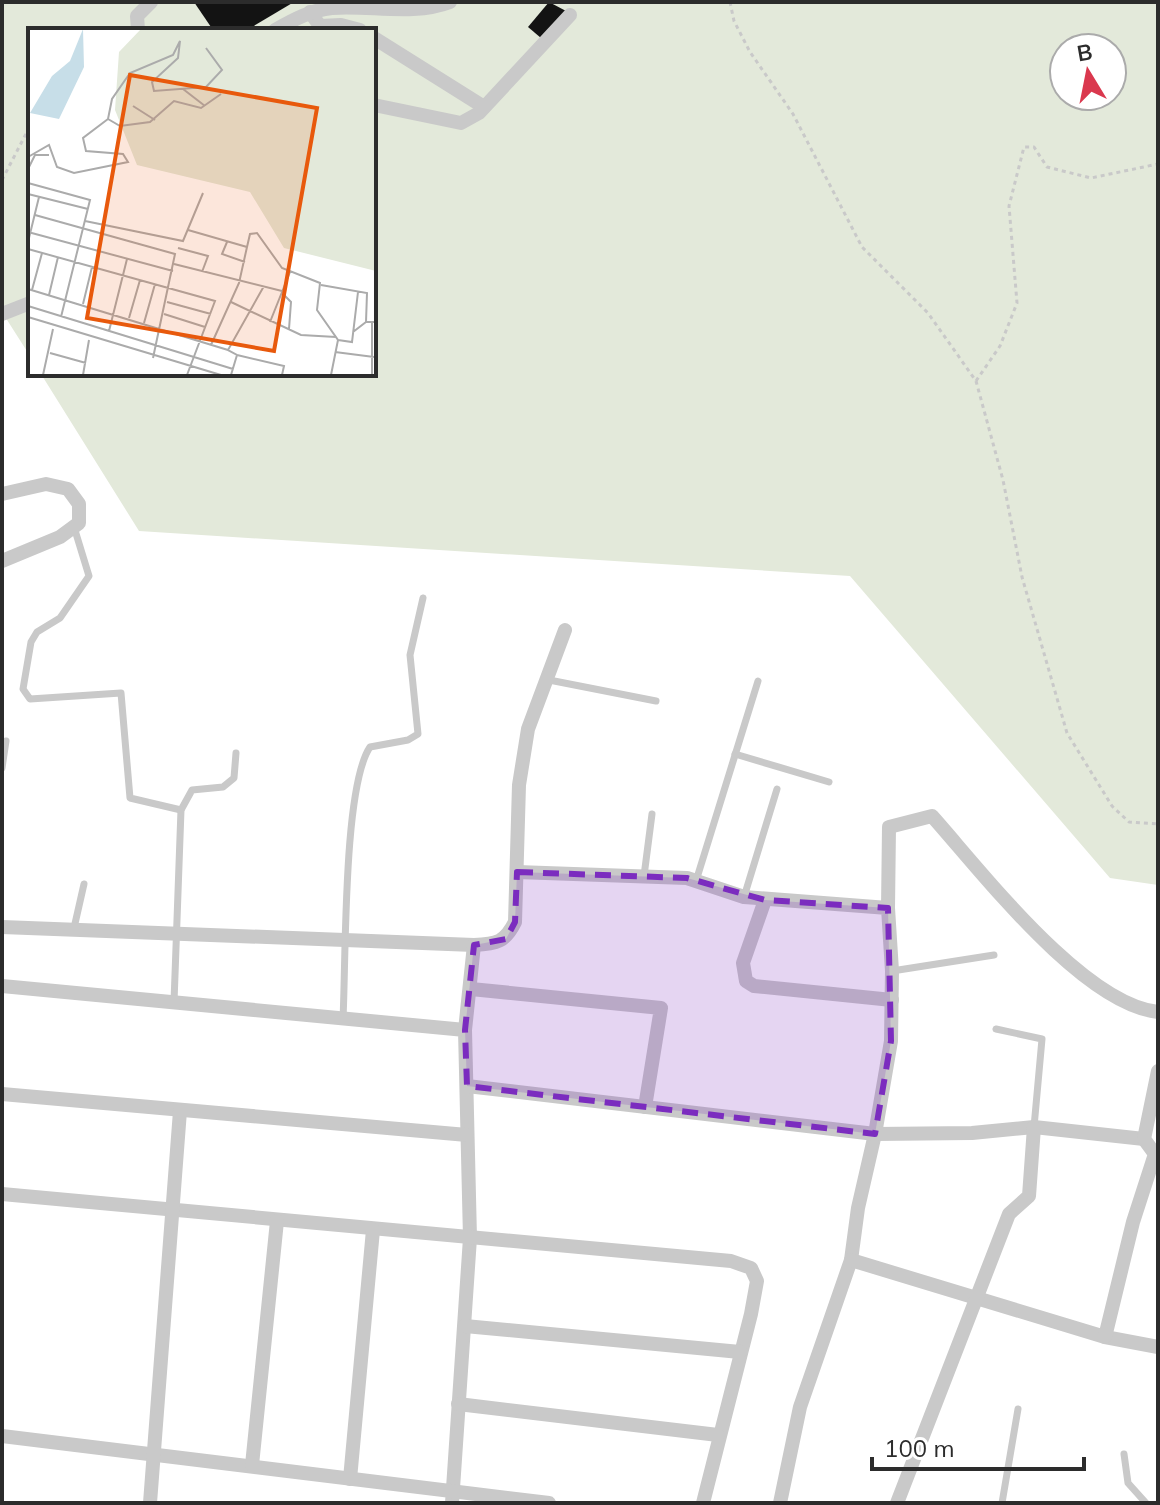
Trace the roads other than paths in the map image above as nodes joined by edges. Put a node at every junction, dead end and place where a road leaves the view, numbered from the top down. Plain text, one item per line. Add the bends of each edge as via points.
1 (151, 2) edge
2 (323, 2) edge
3 (450, 2) edge
4 (310, 12) junction
5 (570, 15) dead end
6 (138, 28) edge
7 (279, 28) edge
8 (352, 28) edge
9 (376, 39) edge
10 (376, 105) edge
11 (484, 107) junction
12 (28, 304) edge
13 (2, 314) edge
14 (2, 494) edge
15 (74, 527) junction
16 (2, 561) edge
17 (423, 598) dead end
18 (565, 630) dead end
19 (544, 679) junction
20 (758, 681) dead end
21 (656, 701) dead end
22 (6, 741) dead end
23 (236, 753) dead end
24 (735, 754) junction
25 (2, 768) edge
26 (829, 782) dead end
27 (777, 789) dead end
28 (181, 810) junction
29 (652, 814) dead end
30 (517, 872) junction
31 (644, 876) junction
32 (696, 881) junction
33 (84, 884) dead end
34 (744, 897) junction
35 (765, 900) junction
36 (888, 908) junction
37 (2, 927) edge
38 (74, 928) junction
39 (176, 931) junction
40 (347, 938) junction
41 (474, 945) junction
42 (994, 955) dead end
43 (892, 971) junction
44 (2, 986) edge
45 (471, 989) junction
46 (892, 1000) junction
47 (174, 1002) junction
48 (1158, 1012) edge
49 (343, 1018) junction
50 (996, 1029) dead end
51 (465, 1030) junction
52 (1158, 1071) edge
53 (467, 1086) junction
54 (2, 1094) edge
55 (645, 1107) junction
56 (180, 1111) junction
57 (1034, 1127) junction
58 (875, 1134) junction
59 (467, 1135) junction
60 (1144, 1139) junction
61 (1156, 1155) edge
62 (2, 1194) edge
63 (172, 1208) junction
64 (277, 1221) junction
65 (373, 1230) junction
66 (470, 1238) junction
67 (851, 1260) junction
68 (974, 1298) junction
69 (465, 1326) junction
70 (1105, 1337) junction
71 (1158, 1347) edge
72 (740, 1352) junction
73 (458, 1404) junction
74 (1018, 1409) dead end
75 (718, 1435) junction
76 (2, 1436) edge
77 (1124, 1454) dead end
78 (154, 1455) junction
79 (252, 1465) junction
80 (350, 1479) junction
81 (453, 1497) edge
82 (150, 1503) edge
83 (549, 1503) edge
84 (703, 1503) edge
85 (780, 1503) edge
86 (897, 1503) edge
87 (1002, 1503) edge
88 (1146, 1503) edge

1 - 6 street via 137,16
2 - 4 lane
3 - 4 street
4 - 7 street
4 - 8 street via 320,26
5 - 11 street
9 - 11 street
10 - 11 street via 461,123
12 - 13 street
14 - 15 street via 46,484 68,489 79,504 79,523
15 - 16 street
15 - 28 lane via 89,576 60,618 31,642 23,689 30,699 121,693 130,798
17 - 40 lane via 410,655 418,734 370,747 360,761 349,856
18 - 19 street
19 - 21 lane
19 - 30 street via 528,729 519,785
20 - 24 lane
22 - 25 lane
23 - 28 lane via 234,778 223,787 192,790
24 - 26 lane
24 - 32 lane
27 - 34 lane
28 - 39 lane
29 - 31 lane
30 - 31 street
30 - 41 street via 515,922 506,939
31 - 32 street
32 - 34 street
33 - 38 lane
34 - 35 street
35 - 36 street
35 - 46 street via 743,963 746,981
36 - 43 street
36 - 48 street via 889,827 932,816 1076,970 1121,1002
37 - 38 street
38 - 39 street
39 - 40 street
39 - 47 lane
40 - 41 street
40 - 49 lane
41 - 45 street
42 - 43 lane
43 - 46 street
44 - 47 street
45 - 51 street
45 - 55 street via 661,1008
46 - 58 street via 891,1041
47 - 49 street
49 - 51 street
50 - 57 lane via 1042,1039
51 - 53 street
52 - 60 street
53 - 55 street
53 - 59 street
54 - 56 street
55 - 58 street
56 - 59 street
56 - 63 street
57 - 58 street
57 - 60 street
57 - 68 street via 1029,1196 1009,1214
58 - 67 street
59 - 66 street
60 - 61 street
61 - 70 street via 1133,1222
62 - 63 street
63 - 64 street
63 - 78 street
64 - 65 street
64 - 79 street
65 - 66 street
65 - 80 street
66 - 69 street
66 - 72 street via 731,1261 751,1268 757,1281
67 - 68 street
67 - 85 street via 800,1407
68 - 70 street
68 - 86 street
69 - 72 street
69 - 73 street
70 - 71 street
72 - 75 street
73 - 75 street
73 - 81 street
74 - 87 lane
75 - 84 street
76 - 78 street
77 - 88 lane via 1128,1483
78 - 79 street
78 - 82 street
79 - 80 street
80 - 81 street
81 - 83 street

